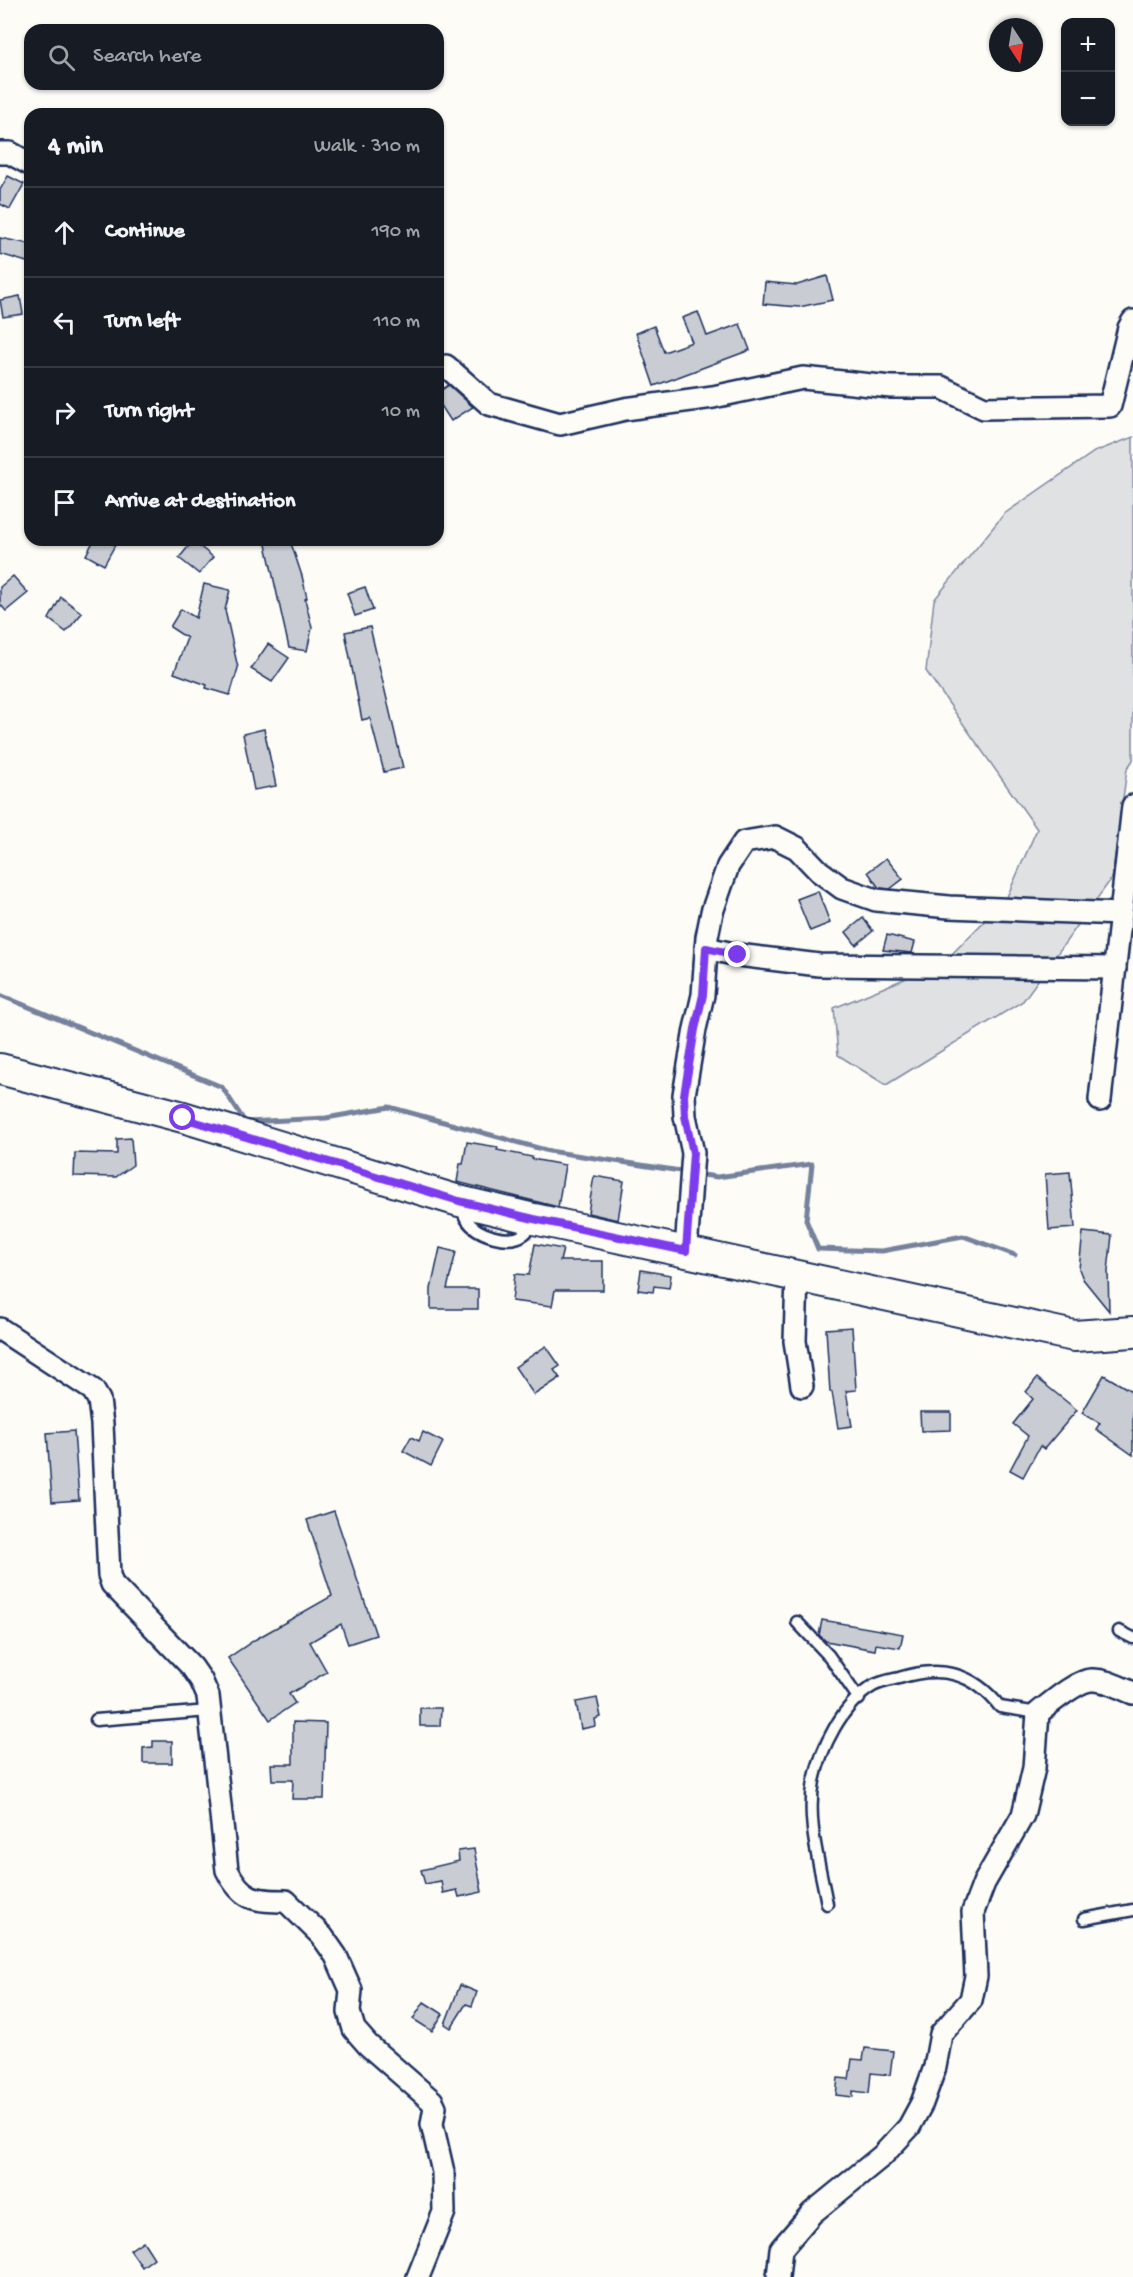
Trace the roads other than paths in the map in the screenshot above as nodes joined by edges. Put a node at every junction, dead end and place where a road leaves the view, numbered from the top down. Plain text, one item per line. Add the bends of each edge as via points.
1 (0, 153) edge
2 (24, 161) edge
3 (1133, 321) edge
4 (444, 366) edge
5 (1133, 806) edge
6 (1121, 914) junction
7 (706, 948) junction
8 (1115, 968) junction
9 (0, 1068) edge
10 (1100, 1100) dead end
11 (686, 1251) junction
12 (797, 1276) junction
13 (0, 1329) edge
14 (1133, 1332) edge
15 (802, 1386) dead end
16 (796, 1622) dead end
17 (1119, 1631) dead end
18 (1133, 1638) edge
19 (1133, 1693) edge
20 (859, 1699) junction
21 (209, 1711) junction
22 (1038, 1713) junction
23 (96, 1720) dead end
24 (827, 1904) dead end
25 (1133, 1910) edge
26 (1084, 1919) dead end
27 (418, 2277) edge
28 (778, 2277) edge

1 - 2 street via 10,153
3 - 4 street via 1110,406 984,408 941,387 891,387 803,378 714,398 625,409 560,424 489,405
5 - 6 street
6 - 7 street via 876,900 842,888 797,848 775,837 744,842 728,866 712,912
6 - 8 street
7 - 8 street via 819,965
7 - 11 street via 703,995 684,1095 693,1153
8 - 10 street
9 - 11 street via 459,1201
11 - 12 street
12 - 14 street via 1074,1336
12 - 15 street via 795,1341
13 - 21 street via 93,1390 99,1400 110,1579 192,1668 208,1696
16 - 20 lane via 829,1656
17 - 18 lane
19 - 22 street via 1104,1681 1089,1680
20 - 22 lane via 873,1686 911,1674 942,1671 971,1680 1000,1707
20 - 24 lane via 848,1708 824,1748 814,1783 813,1822
21 - 23 lane
21 - 27 street via 228,1870 234,1884 248,1898 286,1901 322,1936 351,1990 349,2012 354,2029 435,2106 432,2124 443,2172 444,2212
22 - 28 street via 1034,1768 1023,1815 984,1883 973,1912 976,1976 971,2000 941,2034 935,2067 909,2127 882,2156 812,2212 781,2249
25 - 26 lane

